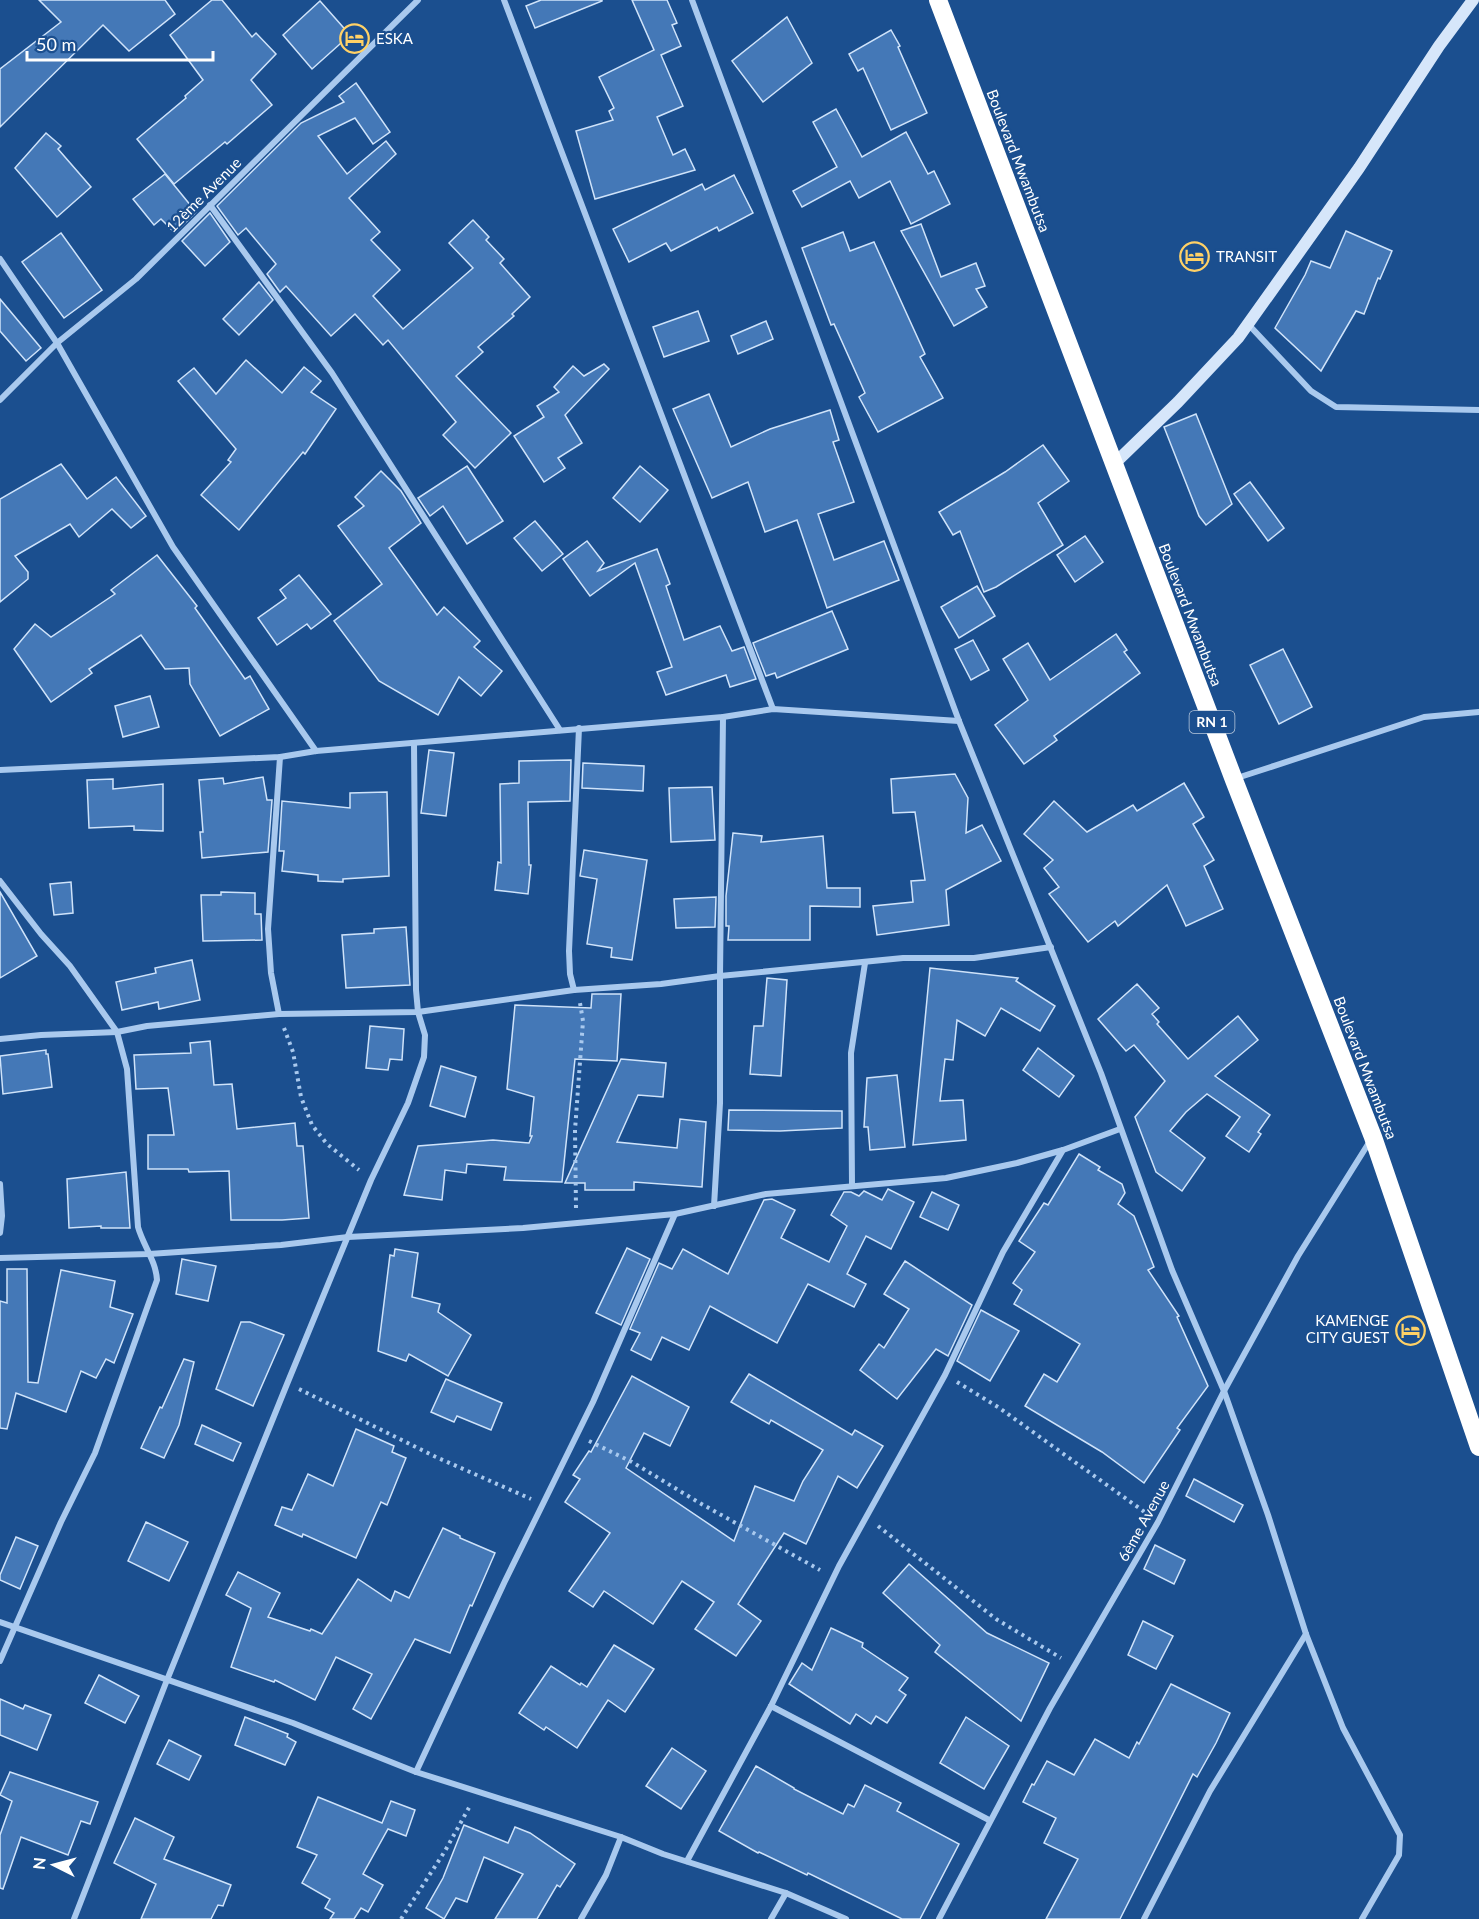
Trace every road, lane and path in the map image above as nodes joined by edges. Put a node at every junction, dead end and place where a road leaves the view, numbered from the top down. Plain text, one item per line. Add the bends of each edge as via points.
1 (418, 0) edge
2 (504, 0) edge
3 (692, 0) edge
4 (938, 0) edge
5 (1473, 0) edge
6 (210, 205) junction
7 (0, 259) edge
8 (1248, 324) junction
9 (57, 343) junction
10 (0, 400) edge
11 (1479, 410) edge
12 (1113, 465) junction
13 (772, 709) junction
14 (1479, 712) edge
15 (723, 717) junction
16 (959, 721) junction
17 (579, 728) junction
18 (560, 730) junction
19 (414, 743) junction
20 (316, 751) junction
21 (280, 757) junction
22 (0, 770) edge
23 (1234, 780) junction
24 (0, 881) edge
25 (1051, 947) junction
26 (865, 963) junction
27 (720, 976) junction
28 (574, 990) junction
29 (418, 1012) junction
30 (279, 1014) junction
31 (117, 1032) junction
32 (0, 1039) edge
33 (1120, 1129) junction
34 (1373, 1137) junction
35 (1063, 1150) junction
36 (371, 1180) junction
37 (0, 1184) edge
38 (852, 1185) junction
39 (714, 1206) junction
40 (675, 1214) junction
41 (576, 1224) junction
42 (0, 1233) edge
43 (348, 1237) junction
44 (149, 1254) junction
45 (0, 1258) edge
46 (945, 1375) junction
47 (287, 1384) junction
48 (1224, 1391) junction
49 (577, 1435) junction
50 (1479, 1447) edge
51 (543, 1504) junction
52 (866, 1517) junction
53 (1158, 1522) junction
54 (834, 1578) junction
55 (0, 1622) edge
56 (14, 1627) junction
57 (1306, 1634) junction
58 (0, 1661) edge
59 (1075, 1666) junction
60 (167, 1680) junction
61 (771, 1706) junction
62 (416, 1772) junction
63 (478, 1792) junction
64 (989, 1820) junction
65 (621, 1837) junction
66 (687, 1861) junction
67 (786, 1893) junction
68 (74, 1919) edge
69 (401, 1919) edge
70 (581, 1919) edge
71 (771, 1919) edge
72 (846, 1919) edge
73 (939, 1919) edge
74 (1144, 1919) edge
75 (1362, 1919) edge

1 - 6 street, 12ème Avenue
2 - 13 street
3 - 16 street
4 - 12 highway, Boulevard Mwambutsa / RN 1
5 - 8 street
6 - 9 street, 12ème Avenue via 136,279
6 - 18 street via 332,373
7 - 9 street
8 - 11 street via 1311,391 1336,407
8 - 12 street via 1178,402
9 - 10 street, 12ème Avenue
9 - 20 street via 172,547
12 - 23 highway, Boulevard Mwambutsa / RN 1
13 - 15 street
13 - 16 street
14 - 23 street via 1424,717
15 - 17 street
15 - 27 street
16 - 25 street
17 - 18 street
17 - 28 street via 569,951
18 - 19 street
19 - 20 street
19 - 29 street
20 - 21 street
21 - 22 street
21 - 30 street via 268,929
23 - 34 highway, Boulevard Mwambutsa / RN 1
24 - 31 street via 70,966
25 - 26 street via 974,958 903,958
25 - 33 street
26 - 27 street
26 - 38 street via 851,1053
27 - 28 street
27 - 39 street via 720,1103
28 - 29 street
28 - 41 path via 583,1022 575,1130
29 - 30 street
29 - 36 street via 424,1057 408,1103
30 - 31 street
30 - 36 path via 312,1125 327,1144
31 - 32 street
31 - 44 street via 127,1069 138,1227
33 - 35 street
33 - 48 street via 1172,1270
34 - 48 street, 6ème Avenue via 1298,1256
34 - 50 highway, Boulevard Mwambutsa / RN 1
35 - 38 street via 946,1178
35 - 46 street via 1004,1252
36 - 43 street
37 - 42 street
38 - 39 street via 766,1194
39 - 40 street
40 - 41 street
40 - 49 street
41 - 43 street
43 - 44 street
43 - 47 street
44 - 45 street
44 - 56 street via 157,1280 95,1453
46 - 52 street
46 - 53 path via 998,1407
47 - 51 path
47 - 60 street
48 - 53 street, 6ème Avenue
48 - 57 street
49 - 51 street
49 - 54 path via 632,1462
51 - 62 street
52 - 54 street
52 - 59 path via 996,1619
53 - 59 street, 6ème Avenue
54 - 61 street
55 - 56 street
56 - 58 street
56 - 60 street
57 - 74 street via 1210,1791
57 - 75 street via 1343,1728 1400,1834 1399,1855
59 - 64 street, 6ème Avenue
60 - 62 street
60 - 68 street
61 - 64 street
61 - 66 street
62 - 63 street
63 - 65 street
63 - 69 path
64 - 73 street, 6ème Avenue
65 - 66 street
65 - 70 street via 606,1875
66 - 67 street
67 - 71 street
67 - 72 street

